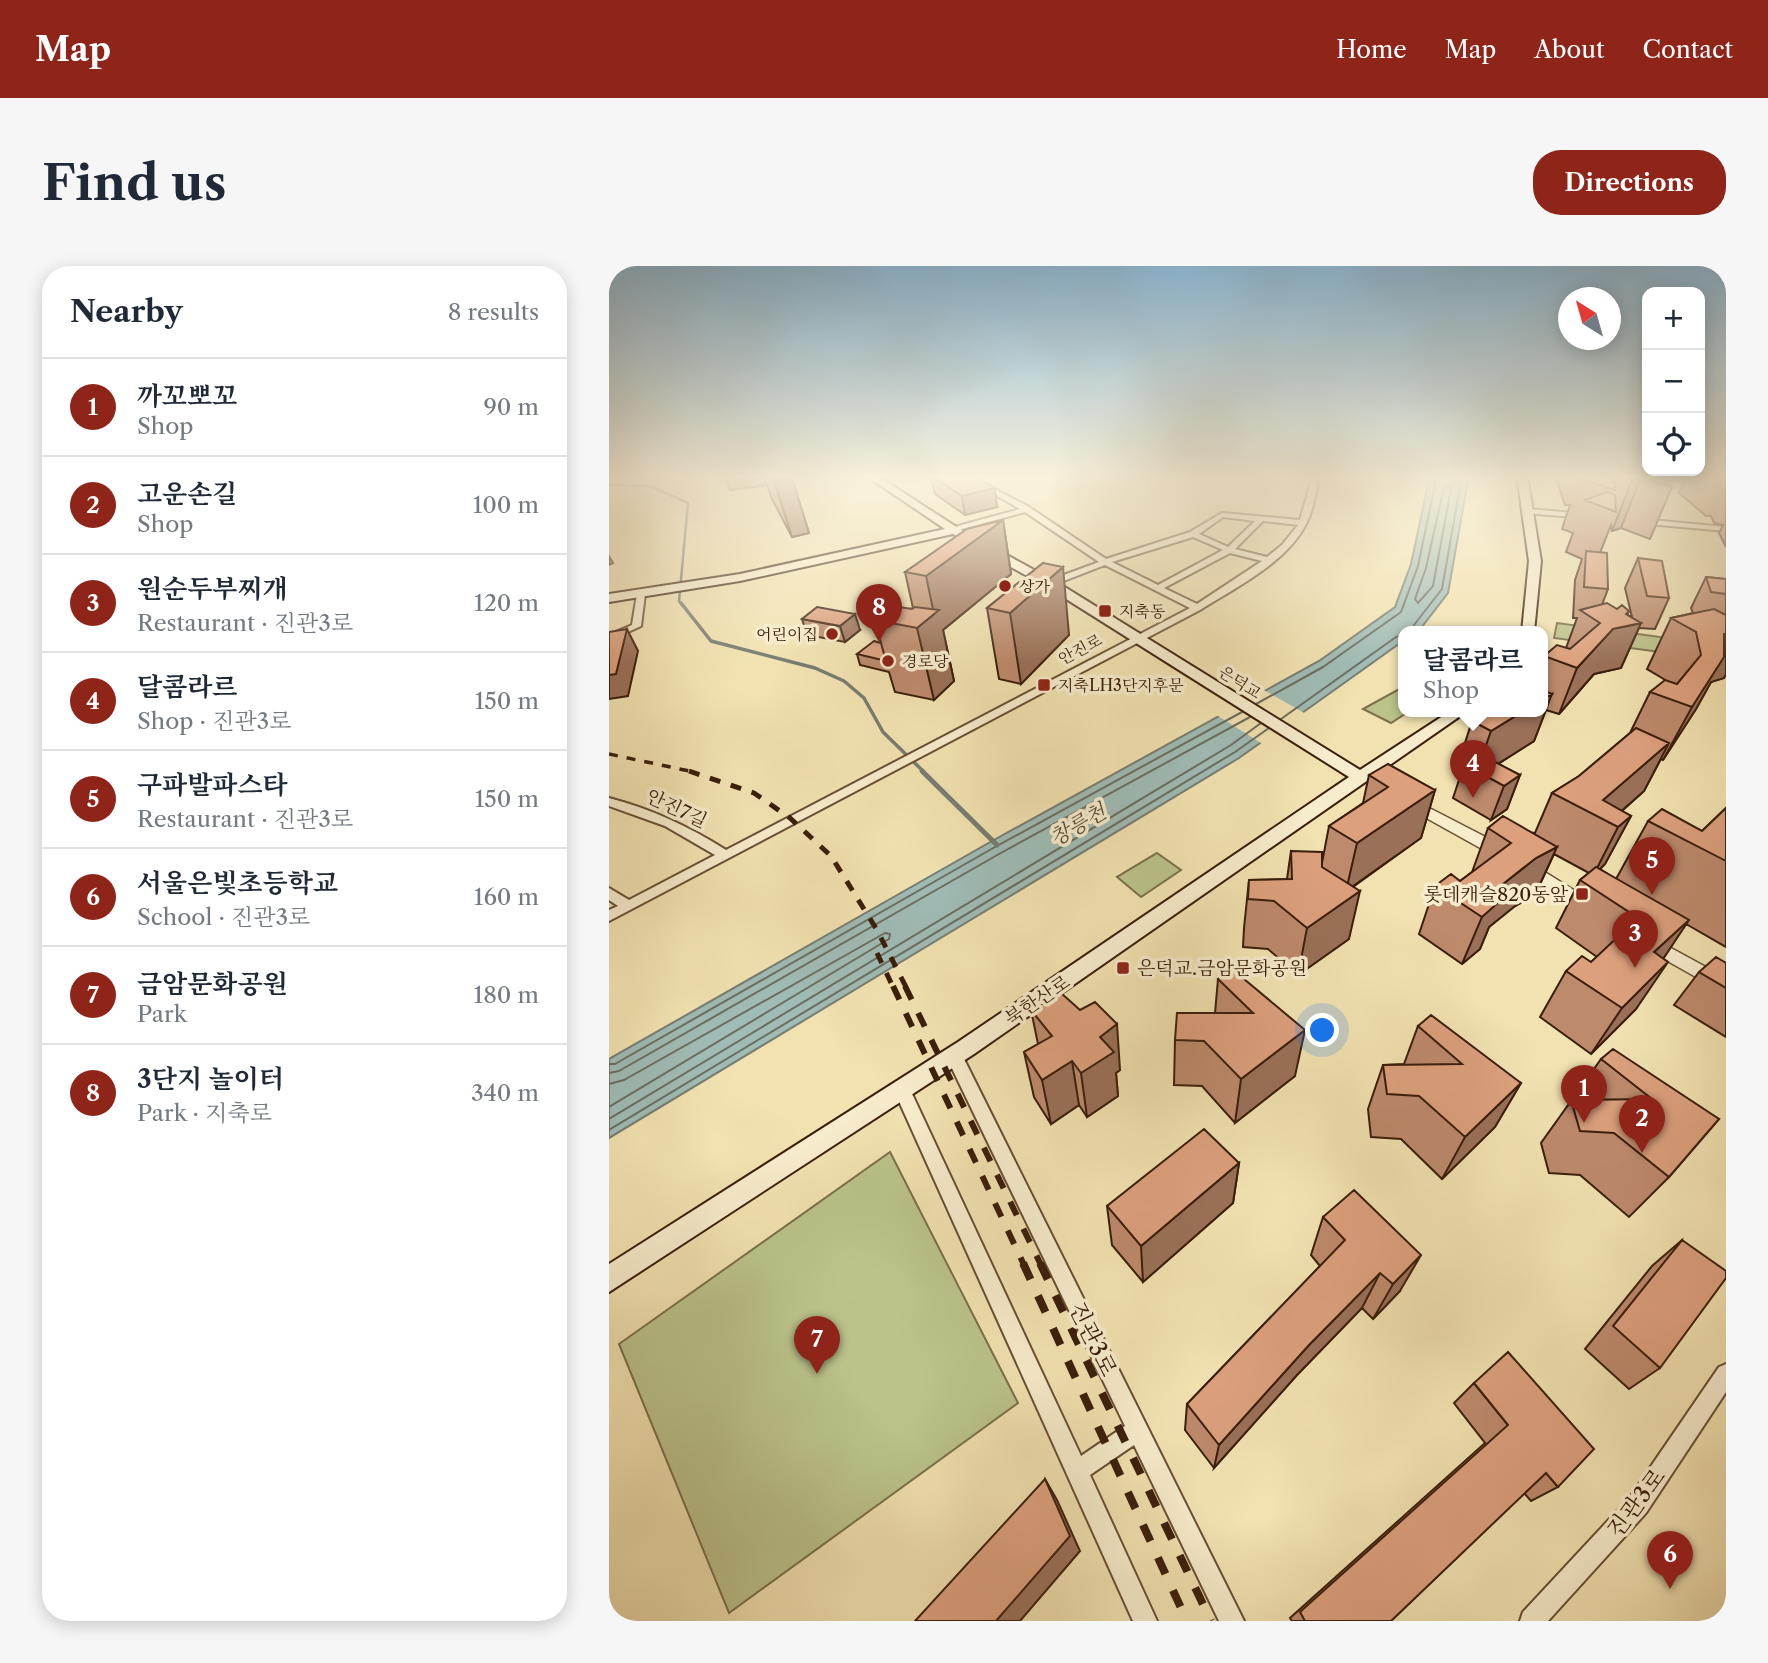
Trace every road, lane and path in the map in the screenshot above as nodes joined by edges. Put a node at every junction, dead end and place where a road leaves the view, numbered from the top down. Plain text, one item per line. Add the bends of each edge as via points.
1 (919, 538) edge
2 (968, 538) edge
3 (1070, 538) edge
4 (1180, 538) edge
5 (1203, 538) edge
6 (1241, 538) edge
7 (1292, 538) edge
8 (1532, 538) edge
9 (1229, 550) junction
10 (1269, 560) junction
11 (1105, 562) junction
12 (1048, 584) junction
13 (1157, 589) junction
14 (641, 594) junction
15 (609, 598) edge
16 (1197, 608) junction
17 (1529, 626) edge
18 (609, 638) edge
19 (1137, 639) junction
20 (1453, 717) edge
21 (1376, 785) junction
22 (609, 803) edge
23 (725, 855) junction
24 (609, 893) edge
25 (628, 906) junction
26 (1601, 914) edge
27 (609, 916) edge
28 (1636, 934) edge
29 (1726, 987) edge
30 (954, 1056) junction
31 (901, 1088) junction
32 (609, 1279) edge
33 (1726, 1374) edge
34 (1138, 1430) junction
35 (1077, 1471) junction
36 (1145, 1621) edge
37 (1232, 1621) edge
38 (1532, 1621) edge

1 - 14 main road via 795,567
2 - 12 main road, 은덕교
3 - 11 street
4 - 11 street
5 - 9 street
6 - 9 street
7 - 10 street, 안진로
8 - 17 main road via 1535,561
9 - 10 street
9 - 13 street
10 - 16 street, 안진로
11 - 12 street
11 - 13 street
12 - 19 main road, 은덕교
13 - 16 street
14 - 15 main road
14 - 18 street via 636,625
16 - 19 street, 안진로
19 - 21 main road, 은덕교
19 - 23 street, 안진로
20 - 21 main road, 북한산로
21 - 26 street via 1497,850
21 - 30 main road, 북한산로
22 - 23 street, 안진7길 via 649,812 688,830
23 - 25 street
24 - 25 street
25 - 27 street
28 - 29 street
30 - 31 main road, 북한산로
30 - 34 street, 진관3로
31 - 32 main road, 북한산로
31 - 35 street
33 - 38 street, 진관3로 via 1638,1505
34 - 35 street
34 - 37 street, 진관3로
35 - 36 street

